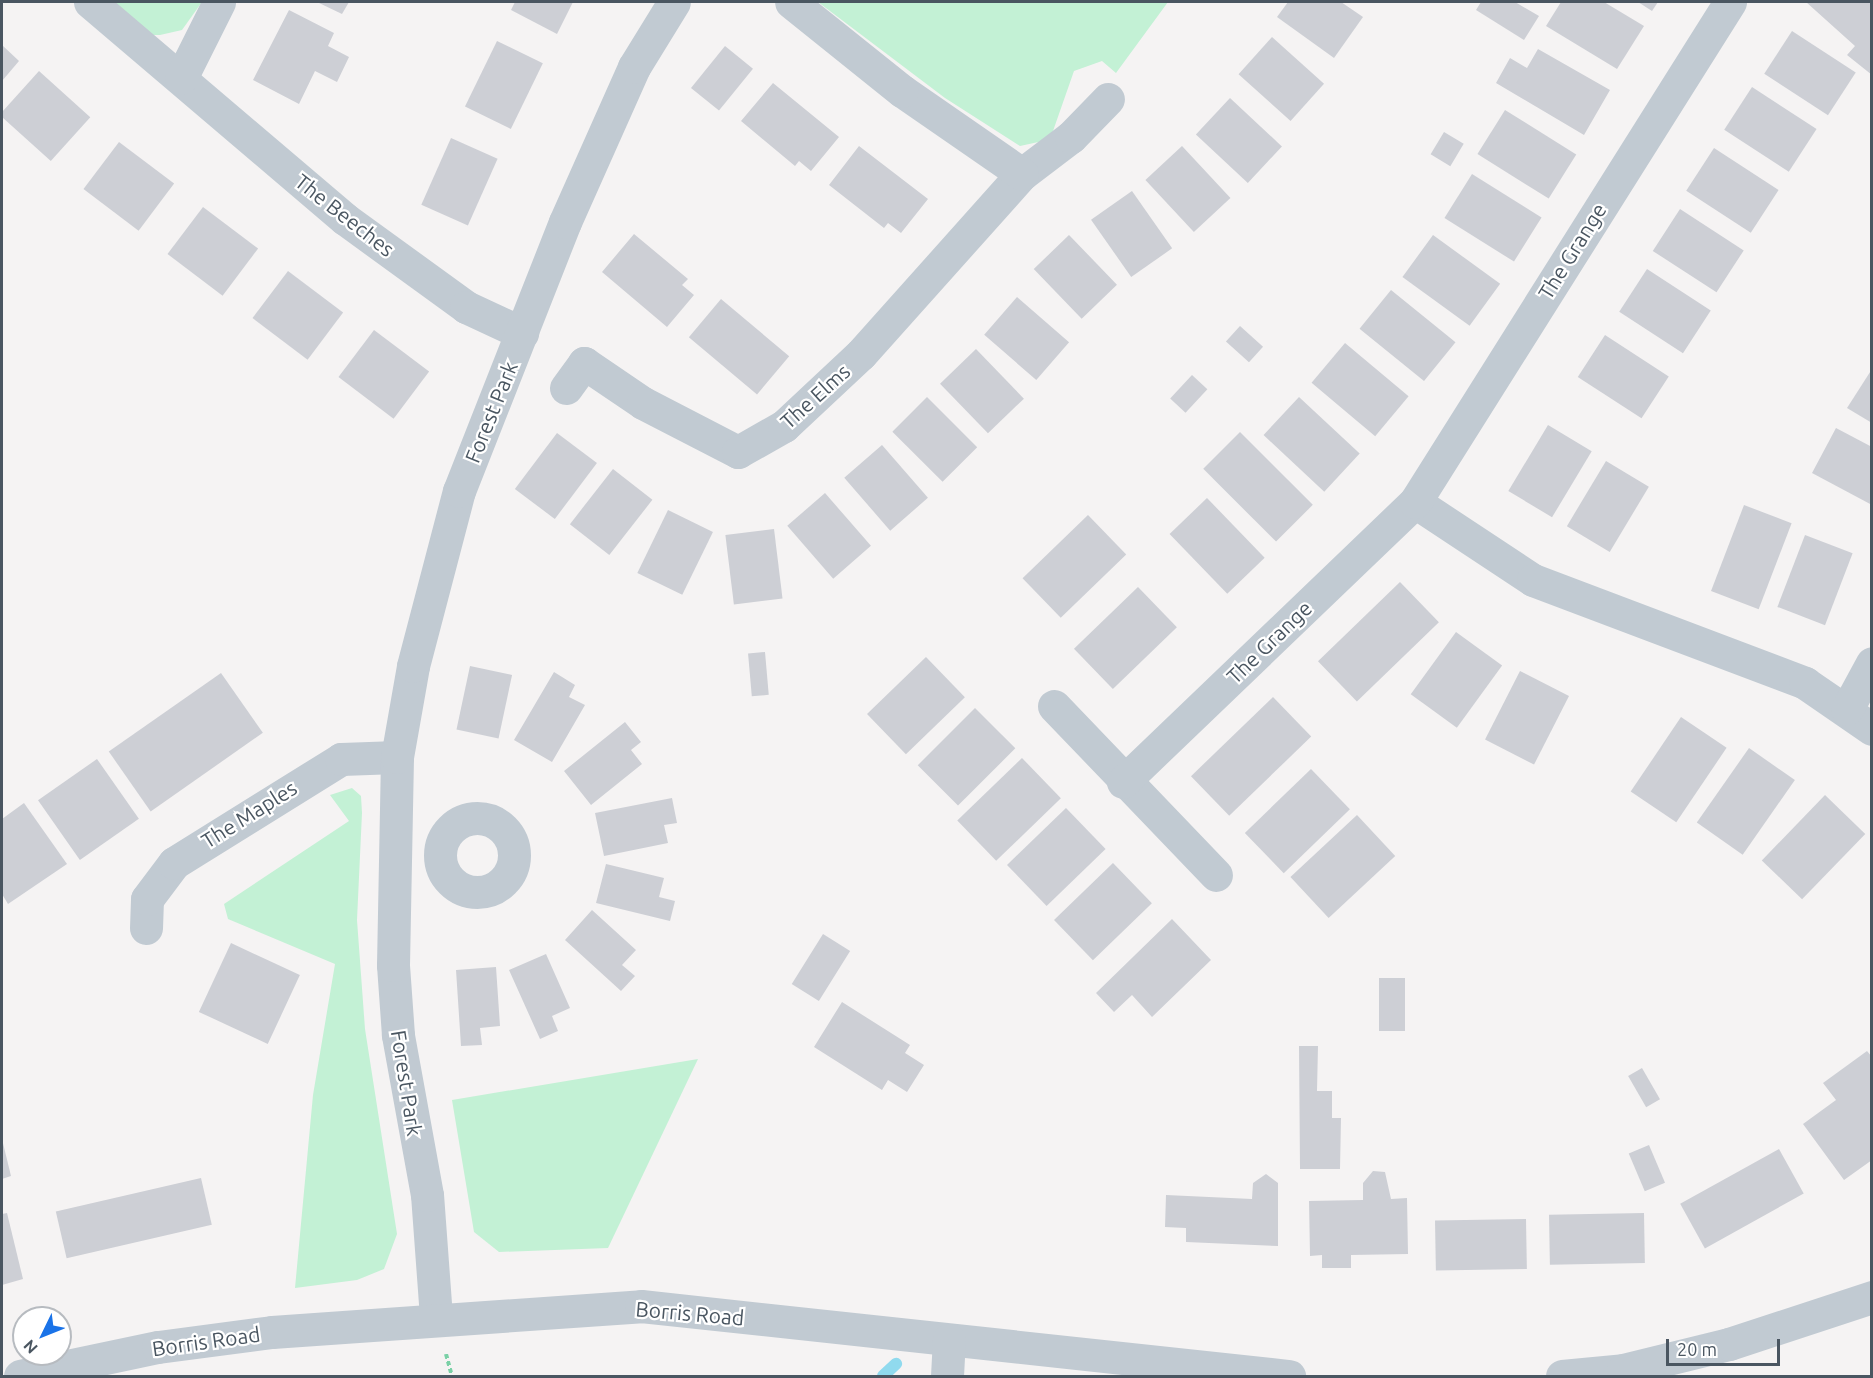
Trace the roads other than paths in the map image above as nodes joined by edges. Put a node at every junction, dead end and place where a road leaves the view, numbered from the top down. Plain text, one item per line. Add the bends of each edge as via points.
1 (90, 2) edge
2 (219, 2) edge
3 (674, 2) edge
4 (791, 2) edge
5 (1730, 2) edge
6 (181, 78) junction
7 (1108, 99) dead end
8 (1022, 174) junction
9 (522, 333) junction
10 (566, 388) dead end
11 (1415, 502) junction
12 (1872, 663) edge
13 (1054, 706) dead end
14 (1859, 719) edge
15 (397, 757) junction
16 (1123, 782) junction
17 (394, 849) junction
18 (440, 850) dead end
19 (1216, 875) dead end
20 (146, 928) dead end
21 (1872, 1297) edge
22 (436, 1317) junction
23 (949, 1340) junction
24 (20, 1377) edge
25 (947, 1377) edge
26 (1289, 1377) edge
27 (1562, 1377) edge

1 - 6 street, The Beeches
2 - 6 street
3 - 9 street, Forest Park via 634,67 600,141
4 - 8 street via 902,91
5 - 11 street, The Grange
6 - 9 street, The Beeches via 345,219 466,307
7 - 8 street, The Elms
8 - 10 street, The Elms via 861,354 784,426 738,452 643,403 584,363
9 - 15 street, Forest Park via 459,491 435,570
11 - 14 street via 1533,580 1805,683
11 - 16 street, The Grange
12 - 14 street
13 - 16 street
15 - 17 street, Forest Park
15 - 20 street, The Maples via 341,759 174,863 147,899
16 - 19 street
17 - 18 street
17 - 22 street, Forest Park via 391,894 398,1035 426,1195
21 - 27 street via 1729,1344 1623,1370
22 - 23 street, Borris Road via 641,1306
22 - 24 street, Borris Road via 158,1347
23 - 25 street
23 - 26 street, Borris Road

